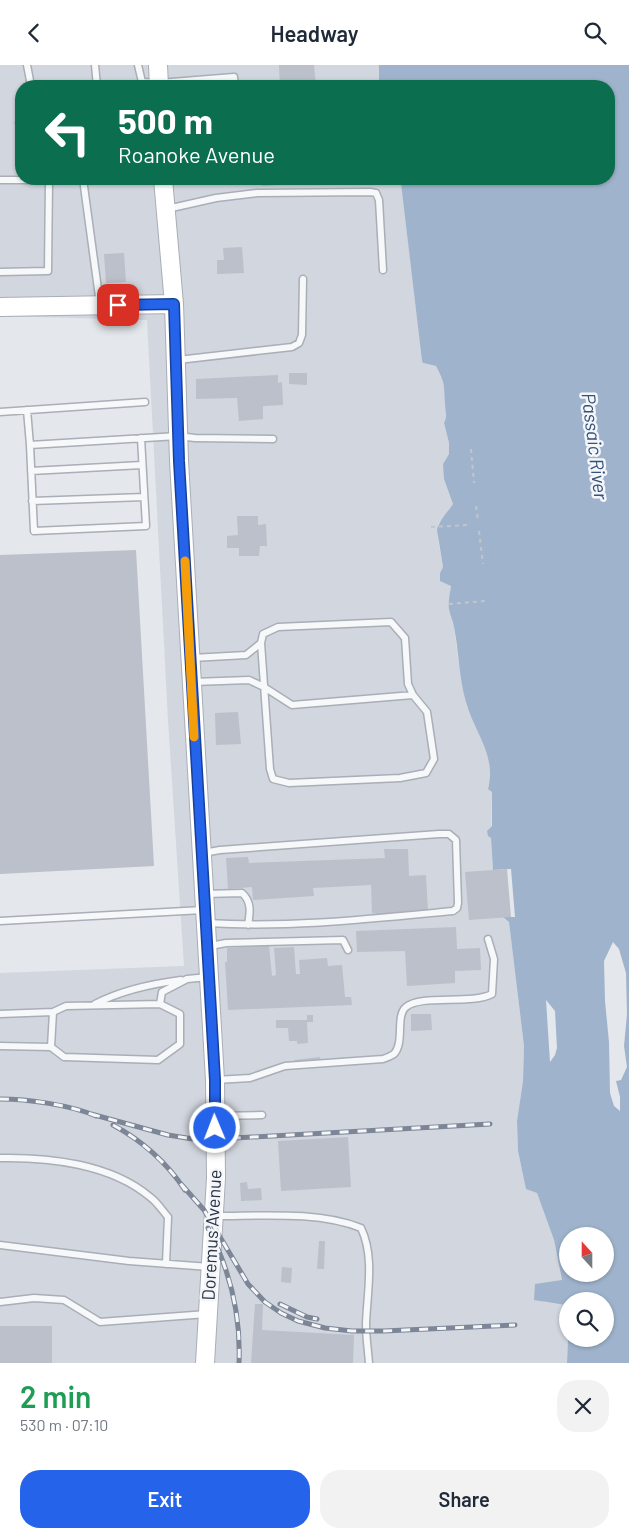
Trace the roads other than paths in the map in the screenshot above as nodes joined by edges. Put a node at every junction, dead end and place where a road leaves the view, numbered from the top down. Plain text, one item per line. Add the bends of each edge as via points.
1 (27, 65) edge
2 (95, 65) edge
3 (138, 65) edge
4 (158, 65) edge
5 (30, 80) edge
6 (96, 80) edge
7 (142, 80) edge
8 (159, 80) edge
9 (220, 80) edge
10 (234, 80) edge
11 (0, 180) edge
12 (15, 180) edge
13 (49, 185) edge
14 (84, 185) edge
15 (164, 185) edge
16 (166, 209) junction
17 (383, 270) dead end
18 (0, 272) edge
19 (303, 279) dead end
20 (174, 304) junction
21 (100, 305) junction
22 (0, 307) edge
23 (176, 360) junction
24 (145, 402) dead end
25 (27, 410) junction
26 (0, 412) edge
27 (178, 436) junction
28 (141, 438) junction
29 (273, 439) dead end
30 (30, 445) junction
31 (142, 465) junction
32 (31, 471) junction
33 (144, 497) junction
34 (32, 501) junction
35 (261, 643) junction
36 (190, 659) junction
37 (191, 683) junction
38 (264, 687) junction
39 (413, 695) junction
40 (201, 854) junction
41 (204, 909) junction
42 (0, 921) edge
43 (248, 925) junction
44 (488, 939) dead end
45 (206, 947) junction
46 (348, 950) dead end
47 (208, 977) junction
48 (187, 979) junction
49 (160, 1004) junction
50 (92, 1005) junction
51 (53, 1012) junction
52 (0, 1014) edge
53 (0, 1046) edge
54 (51, 1047) junction
55 (215, 1080) junction
56 (262, 1115) dead end
57 (215, 1116) junction
58 (0, 1158) edge
59 (214, 1216) junction
60 (0, 1245) edge
61 (166, 1264) junction
62 (211, 1267) junction
63 (0, 1302) edge
64 (208, 1314) junction
65 (205, 1363) edge
66 (369, 1363) edge

1 - 5 lane
2 - 6 lane
3 - 7 lane
4 - 8 main road
9 - 10 lane via 234,77
11 - 12 lane
13 - 18 lane via 48,271
14 - 21 lane
15 - 16 main road, Doremus Avenue
16 - 17 lane via 257,193 376,193
16 - 20 main road, Doremus Avenue
19 - 23 lane via 299,343 292,347
20 - 21 main road
20 - 23 main road, Doremus Avenue
21 - 22 main road
23 - 27 main road, Doremus Avenue
24 - 25 lane
25 - 26 lane
25 - 30 lane
27 - 28 lane
27 - 29 lane
27 - 36 main road, Doremus Avenue
28 - 30 lane
28 - 31 lane
30 - 32 lane
31 - 32 lane
31 - 33 lane
32 - 34 lane
33 - 34 lane
33 - 34 lane via 146,525 34,531
35 - 36 lane via 246,655
35 - 38 lane
35 - 39 lane via 263,634 278,627 391,621 405,638 408,684
36 - 37 main road, Doremus Avenue
37 - 38 lane via 249,680
37 - 40 main road, Doremus Avenue
38 - 39 lane via 292,705
38 - 39 lane via 270,769 273,779 289,783 400,778 426,773 434,759 427,712
40 - 41 main road, Doremus Avenue
40 - 43 lane via 439,834 449,834 456,840 457,908 452,911 308,924
41 - 42 lane
41 - 43 lane
41 - 43 lane via 242,893 248,898 251,911
41 - 45 main road, Doremus Avenue
44 - 55 lane via 494,959 492,994 486,998 415,1002 405,1007 394,1054 383,1059 285,1066 250,1078
45 - 46 lane via 226,943 343,940
45 - 47 main road, Doremus Avenue
47 - 48 lane
47 - 55 main road, Doremus Avenue
48 - 49 lane via 162,992
48 - 50 lane via 114,994
49 - 50 lane
49 - 54 lane via 180,1014 180,1044 158,1060 64,1057
50 - 51 lane via 66,1006
51 - 52 lane
51 - 54 lane
53 - 54 lane
55 - 57 main road, Doremus Avenue
56 - 57 lane
57 - 59 main road, Doremus Avenue
58 - 61 lane via 66,1161 119,1177 150,1197 168,1217
59 - 62 main road, Doremus Avenue
59 - 66 lane via 311,1217 344,1221 361,1228 367,1241 369,1267 366,1331
60 - 61 lane
61 - 62 lane
62 - 64 main road, Doremus Avenue
63 - 64 lane via 34,1298 64,1300 100,1322
64 - 65 main road, Doremus Avenue

